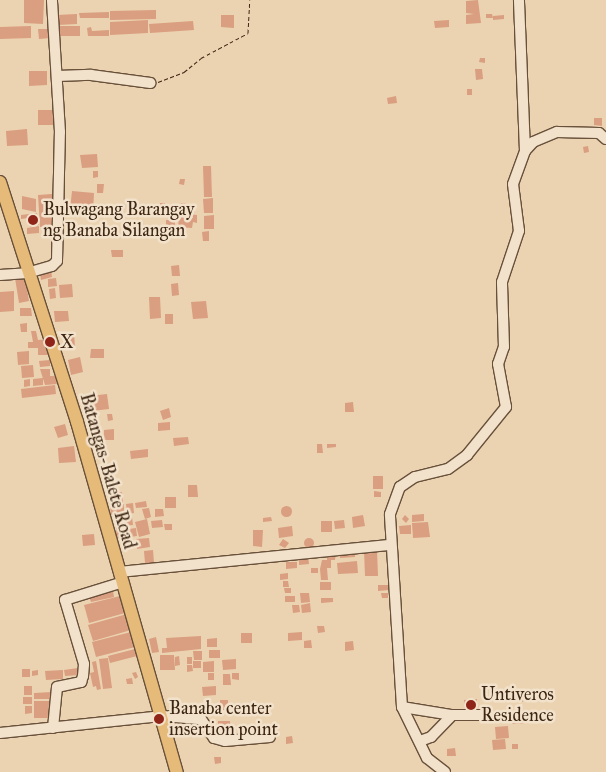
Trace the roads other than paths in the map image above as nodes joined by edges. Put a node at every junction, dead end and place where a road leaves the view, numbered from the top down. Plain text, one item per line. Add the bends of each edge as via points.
1 (52, 0) edge
2 (519, 0) edge
3 (57, 76) junction
4 (150, 83) road end
5 (606, 138) edge
6 (525, 151) junction
7 (0, 182) edge
8 (27, 273) junction
9 (0, 275) edge
10 (389, 545) junction
11 (121, 577) junction
12 (402, 707) junction
13 (452, 715) junction
14 (485, 715) dead end
15 (163, 716) junction
16 (53, 728) junction
17 (0, 733) edge
18 (270, 737) dead end
19 (420, 741) junction
20 (177, 772) edge
21 (445, 772) edge

1 - 3 street
2 - 6 street
3 - 4 street via 91,75
3 - 8 street via 60,155 56,261 52,266
5 - 6 street via 599,133 557,132 533,142
6 - 10 street via 513,184 519,231 502,282 504,347 498,364 506,407 467,455 448,469 415,477 400,487 392,503
7 - 8 main road, Batangas-Balete Road
8 - 9 street
8 - 11 main road, Batangas-Balete Road via 77,422
10 - 11 street
10 - 12 street
11 - 15 main road, Batangas-Balete Road
11 - 16 street via 65,600 84,664 83,676 81,682 57,687
12 - 13 street
12 - 19 street
13 - 14 street
13 - 19 street via 431,737
15 - 16 street
15 - 18 street via 201,719 214,738 225,742
15 - 20 main road, Batangas-Balete Road
16 - 17 street
19 - 21 street via 427,758

